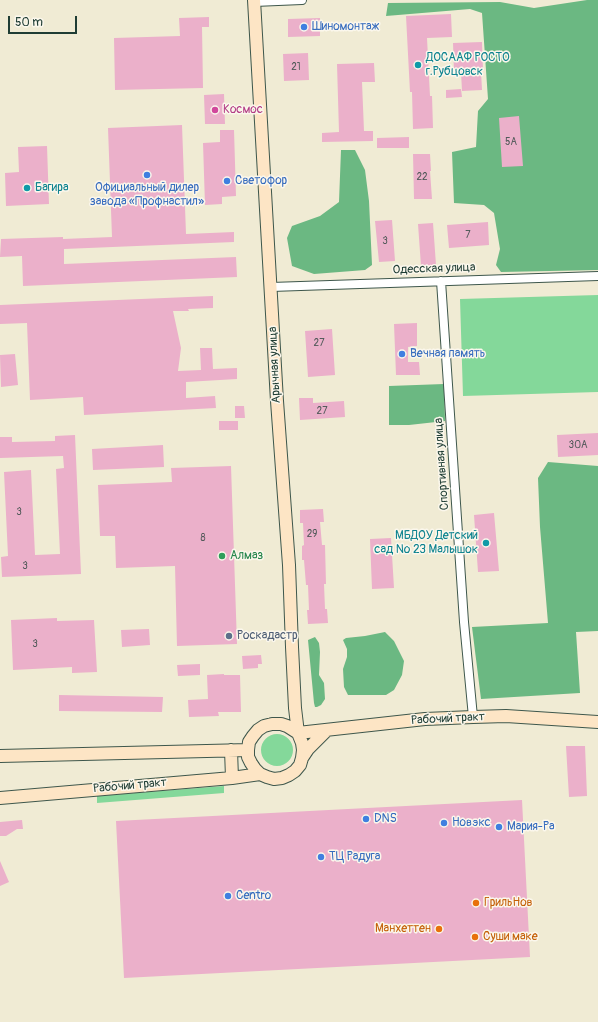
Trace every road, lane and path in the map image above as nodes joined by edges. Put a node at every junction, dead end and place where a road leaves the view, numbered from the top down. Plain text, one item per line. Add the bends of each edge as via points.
1 (302, 0) edge
2 (254, 1) edge
3 (598, 276) edge
4 (441, 281) junction
5 (271, 287) junction
6 (295, 708) junction
7 (473, 717) junction
8 (598, 722) edge
9 (281, 724) junction
10 (327, 730) junction
11 (298, 733) junction
12 (231, 750) junction
13 (248, 753) junction
14 (4, 756) edge
15 (302, 758) junction
16 (260, 774) junction
17 (232, 778) junction
18 (0, 798) edge

1 - 2 street
2 - 5 main road, Арычная улица
3 - 4 street, Одесская улица
4 - 5 street, Одесская улица
4 - 7 street, Спортивная улица
5 - 6 main road, Арычная улица via 289,565
6 - 9 main road
6 - 11 main road, Арычная улица
7 - 8 main road, Рабочий тракт via 506,716
7 - 10 main road, Рабочий тракт via 425,719
9 - 11 main road
9 - 13 main road via 264,726 258,730 249,742
10 - 11 main road, Рабочий тракт
10 - 15 main road, Рабочий тракт
11 - 15 main road via 302,743
12 - 13 main road
12 - 14 main road
12 - 17 main road
13 - 16 main road via 251,763
13 - 17 main road
15 - 16 main road, Рабочий тракт via 295,771 282,778 274,779
16 - 17 main road, Рабочий тракт
17 - 18 main road, Рабочий тракт

